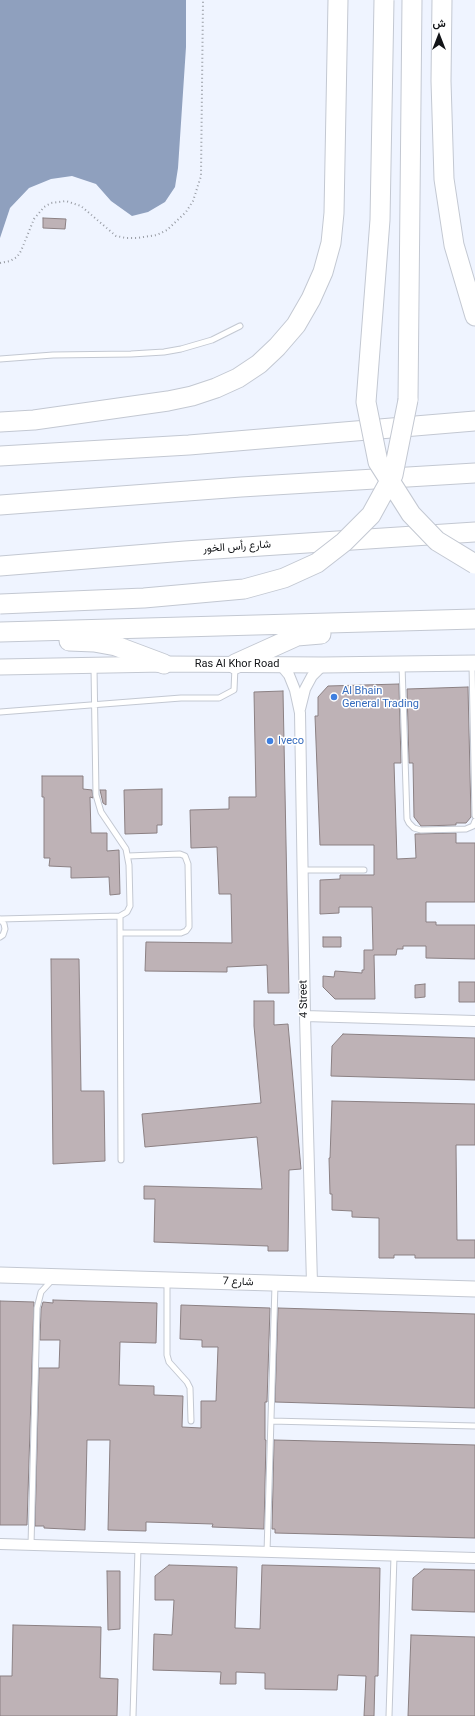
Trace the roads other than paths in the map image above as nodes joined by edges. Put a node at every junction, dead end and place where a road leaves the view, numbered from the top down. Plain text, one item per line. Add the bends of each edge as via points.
1 (338, 0) edge
2 (384, 0) edge
3 (412, 0) edge
4 (442, 0) edge
5 (475, 316) edge
6 (240, 326) dead end
7 (0, 359) edge
8 (475, 421) edge
9 (0, 422) edge
10 (0, 456) edge
11 (475, 473) edge
12 (0, 505) edge
13 (475, 532) edge
14 (475, 564) edge
15 (0, 566) edge
16 (0, 604) edge
17 (475, 620) edge
18 (374, 621) junction
19 (0, 632) edge
20 (0, 641) edge
21 (474, 663) edge
22 (164, 664) junction
23 (234, 664) junction
24 (280, 664) junction
25 (402, 664) junction
26 (323, 665) junction
27 (94, 666) junction
28 (0, 667) edge
29 (95, 704) junction
30 (0, 712) edge
31 (300, 713) junction
32 (475, 816) edge
33 (475, 821) edge
34 (128, 856) junction
35 (302, 870) junction
36 (364, 870) dead end
37 (120, 916) junction
38 (0, 919) edge
39 (120, 933) junction
40 (0, 937) edge
41 (305, 1016) junction
42 (475, 1021) edge
43 (121, 1160) dead end
44 (0, 1274) edge
45 (56, 1276) junction
46 (167, 1280) junction
47 (275, 1283) junction
48 (312, 1284) junction
49 (475, 1289) edge
50 (190, 1421) dead end
51 (271, 1421) junction
52 (475, 1426) edge
53 (0, 1544) edge
54 (31, 1545) junction
55 (138, 1548) junction
56 (267, 1552) junction
57 (394, 1556) junction
58 (475, 1558) edge
59 (133, 1716) edge
60 (389, 1716) edge

1 - 9 highway via 334,214 331,243 323,272 296,325 277,347 238,378 192,396 34,420
2 - 14 highway, bridge via 380,220 366,402 378,462 411,514 437,540
3 - 16 highway, bridge via 408,400 394,475 371,515 344,542 317,563 284,578 244,589 144,598
4 - 5 highway via 444,179 454,244
6 - 7 lane via 204,342 164,352
8 - 10 highway via 189,445
11 - 12 highway
13 - 15 highway, شارع رأس الخور via 185,550
17 - 18 highway
18 - 19 highway
18 - 23 highway via 342,633 297,636
20 - 22 highway via 94,642 116,646
21 - 25 street, Ras Al Khor Road
21 - 32 lane
22 - 23 street, Ras Al Khor Road
22 - 27 street, Ras Al Khor Road
23 - 24 street, Ras Al Khor Road
23 - 29 lane via 234,690 219,698
24 - 26 street, Ras Al Khor Road
24 - 31 street, 4 Street via 289,675
25 - 26 street, Ras Al Khor Road
25 - 33 lane via 407,819 417,830 466,829 473,826
26 - 31 street, 4 Street via 312,676 305,690
27 - 28 street, Ras Al Khor Road
27 - 29 lane
29 - 30 lane
29 - 34 lane via 95,786 98,804 126,848
31 - 35 street, 4 Street
34 - 37 lane via 130,906 127,912
34 - 39 lane via 185,856 188,864 189,927 180,933
35 - 36 lane
35 - 41 street, 4 Street
37 - 38 lane
37 - 39 lane
38 - 40 lane via 5,929
39 - 43 lane
41 - 42 street
41 - 48 street, 4 Street
44 - 45 street, شارع 7
45 - 46 street, شارع 7
45 - 54 lane via 41,1292 37,1308
46 - 47 street, شارع 7
46 - 50 lane via 167,1355 169,1362 190,1388
47 - 48 street, شارع 7
47 - 51 lane
48 - 49 street, شارع 7
51 - 52 lane
51 - 56 lane
53 - 54 street
54 - 55 street
55 - 56 street
55 - 59 lane
56 - 57 street
57 - 58 street
57 - 60 lane

